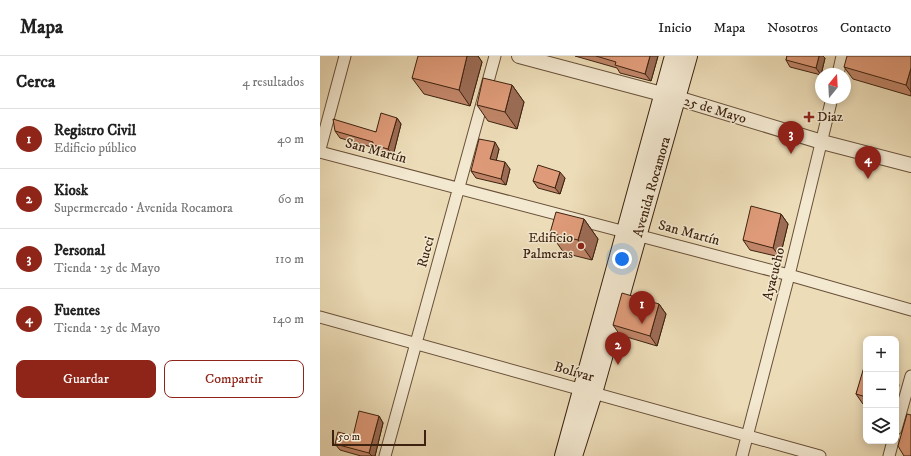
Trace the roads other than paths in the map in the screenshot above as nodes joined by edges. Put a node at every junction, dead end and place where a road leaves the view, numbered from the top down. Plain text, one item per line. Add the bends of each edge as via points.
1 (346, 56) edge
2 (495, 56) edge
3 (519, 56) edge
4 (673, 56) edge
5 (689, 56) edge
6 (842, 56) edge
7 (839, 68) edge
8 (662, 94) junction
9 (677, 98) junction
10 (831, 104) edge
11 (822, 142) junction
12 (320, 150) edge
13 (911, 166) edge
14 (459, 188) junction
15 (631, 233) junction
16 (789, 275) junction
17 (911, 310) edge
18 (320, 317) edge
19 (416, 344) junction
20 (911, 376) edge
21 (588, 391) junction
22 (899, 418) edge
23 (748, 436) junction
24 (892, 444) edge
25 (385, 456) edge
26 (563, 456) edge
27 (574, 456) edge
28 (742, 456) edge
29 (820, 456) edge
30 (889, 456) edge

1 - 12 street
2 - 14 street, Rucci
3 - 8 street, 25 de Mayo
4 - 8 main road, Avenida Rocamora
5 - 9 main road, Avenida Rocamora
6 - 7 street
8 - 9 street, 25 de Mayo
8 - 15 main road, Avenida Rocamora
9 - 11 street, 25 de Mayo
9 - 15 main road, Avenida Rocamora
10 - 11 street, Ayacucho
11 - 13 street, 25 de Mayo
11 - 16 street, Ayacucho
12 - 14 street, San Martín
14 - 15 street, San Martín
14 - 19 street, Rucci
15 - 16 street, San Martín
15 - 21 main road, Avenida Rocamora
16 - 17 street, San Martín
16 - 23 street, Ayacucho
18 - 19 street, Bolívar
19 - 21 street, Bolívar
19 - 25 street, Rucci
20 - 22 street
21 - 23 street, Bolívar
21 - 26 main road, Avenida Rocamora
21 - 27 main road, Avenida Rocamora
23 - 28 street, Ayacucho
23 - 29 street, Bolívar
24 - 30 street

